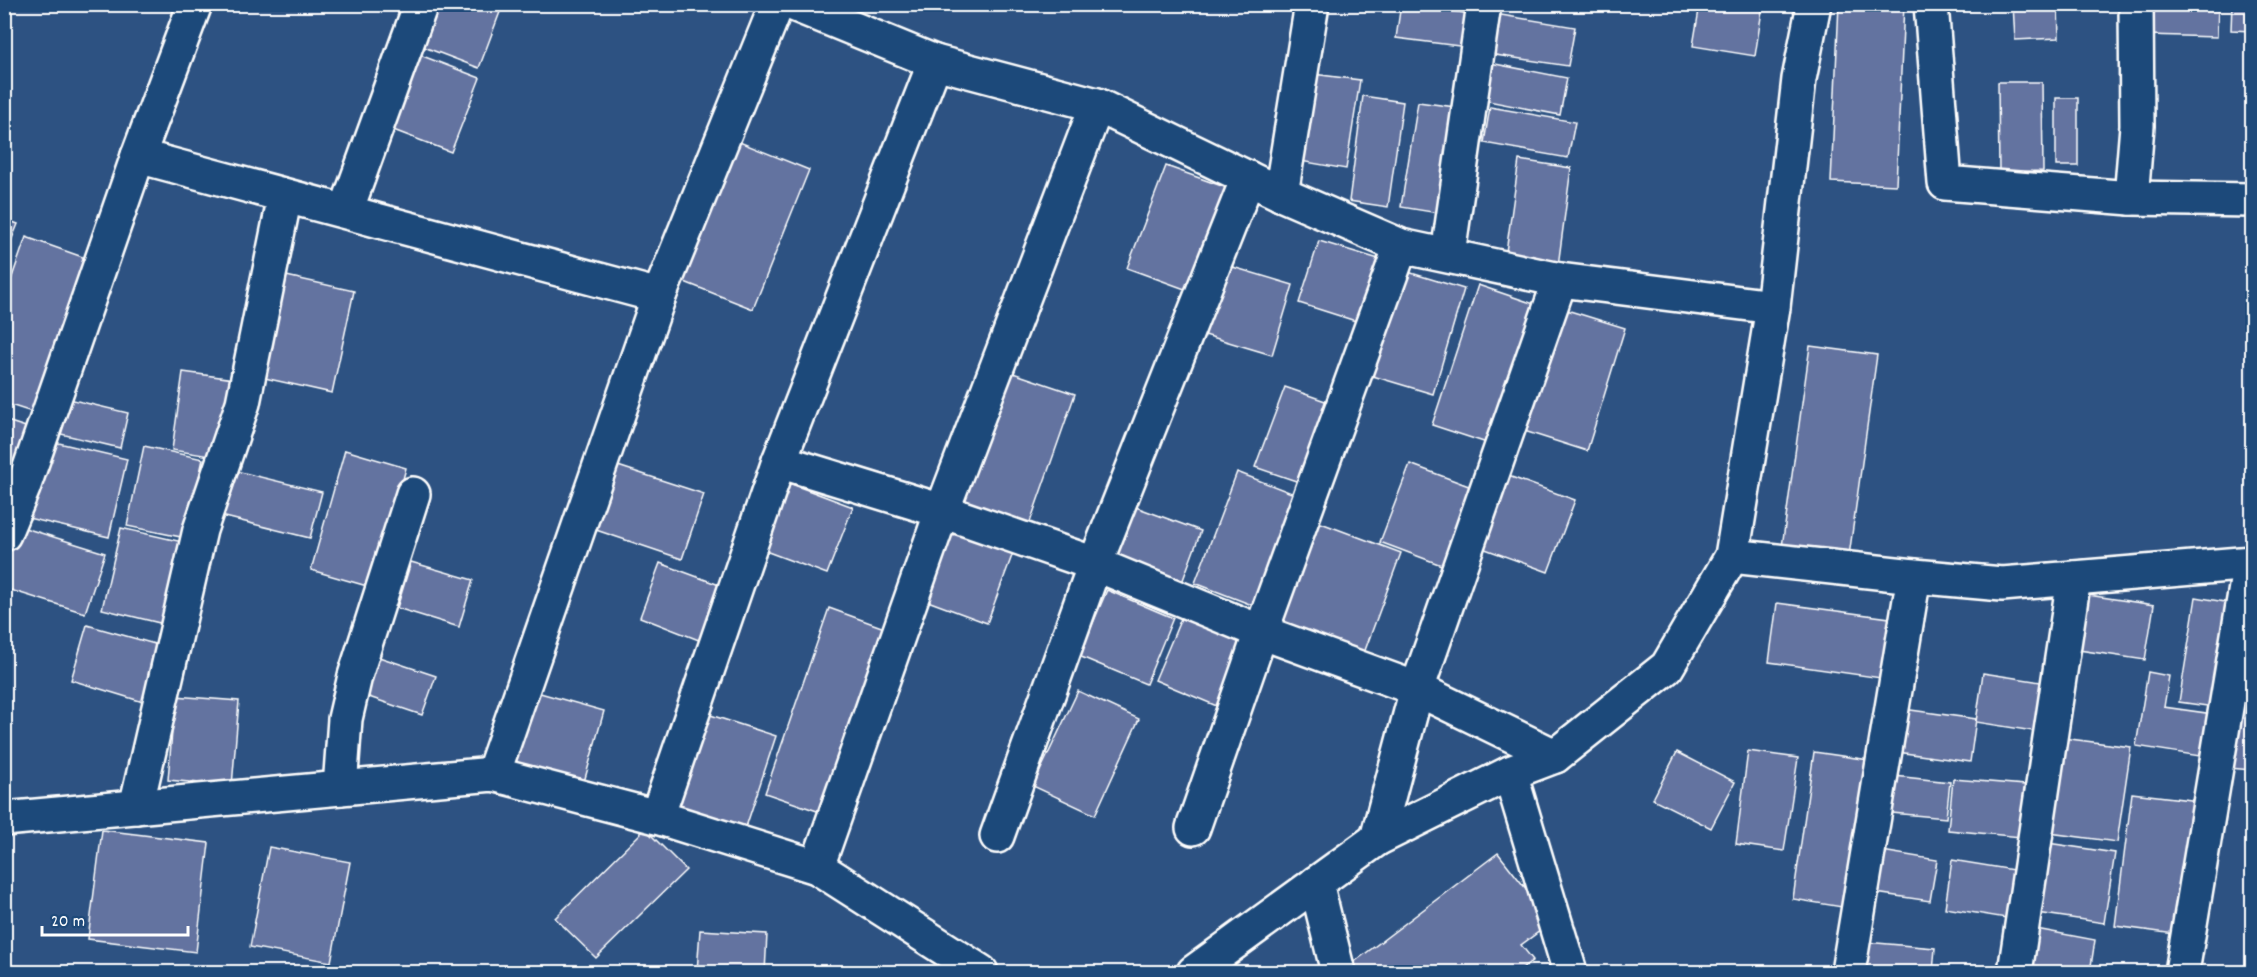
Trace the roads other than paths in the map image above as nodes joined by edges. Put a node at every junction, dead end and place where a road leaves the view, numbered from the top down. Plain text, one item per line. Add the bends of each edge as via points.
1 (195, 4) edge
2 (421, 4) edge
3 (777, 4) edge
4 (793, 4) edge
5 (1312, 4) edge
6 (1484, 4) edge
7 (1814, 4) edge
8 (1931, 4) edge
9 (2136, 4) edge
10 (935, 62) junction
11 (1097, 105) junction
12 (138, 156) junction
13 (1248, 178) junction
14 (1281, 194) junction
15 (285, 196) junction
16 (2131, 198) junction
17 (2253, 200) edge
18 (346, 211) junction
19 (1401, 246) junction
20 (1448, 254) junction
21 (1560, 280) junction
22 (659, 296) junction
23 (1773, 307) junction
24 (779, 461) junction
25 (413, 494) dead end
26 (942, 511) junction
27 (4, 534) edge
28 (1732, 556) junction
29 (2251, 563) edge
30 (1095, 564) junction
31 (1914, 576) junction
32 (2074, 578) junction
33 (1261, 632) junction
34 (1417, 689) junction
35 (1554, 756) junction
36 (1510, 772) junction
37 (493, 774) junction
38 (340, 788) junction
39 (136, 807) junction
40 (657, 817) junction
41 (4, 819) edge
42 (1193, 828) dead end
43 (997, 836) dead end
44 (1377, 839) junction
45 (817, 867) junction
46 (1316, 883) junction
47 (981, 972) edge
48 (1194, 972) edge
49 (1338, 972) edge
50 (1570, 972) edge
51 (1848, 972) edge
52 (2015, 972) edge
53 (2182, 972) edge

1 - 12 street
2 - 18 street
3 - 22 street
4 - 10 street
5 - 14 street
6 - 20 street
7 - 23 street via 1798,79
8 - 16 street via 1945,183
9 - 16 street via 2137,126
10 - 11 street
10 - 24 street
11 - 13 street
11 - 26 street
12 - 15 street
12 - 27 street
13 - 14 street
13 - 30 street
14 - 19 street
15 - 18 street
15 - 39 street via 243,403 200,530
16 - 17 street
18 - 22 street
19 - 20 street
19 - 33 street
20 - 21 street
21 - 23 street
21 - 34 street
22 - 37 street
23 - 28 street
24 - 26 street
24 - 40 street
25 - 38 street via 355,676 345,719
26 - 30 street
26 - 45 street
28 - 31 street
28 - 35 street via 1667,667
29 - 32 street
29 - 53 street
30 - 33 street
30 - 43 street
31 - 32 street via 2002,584
31 - 51 street
32 - 52 street
33 - 34 street
33 - 42 street
34 - 35 street
34 - 44 street
35 - 36 street
36 - 44 street
36 - 50 street
37 - 38 street
37 - 40 street
38 - 39 street
39 - 41 street
40 - 45 street
44 - 46 street
45 - 47 street
46 - 48 street
46 - 49 street

